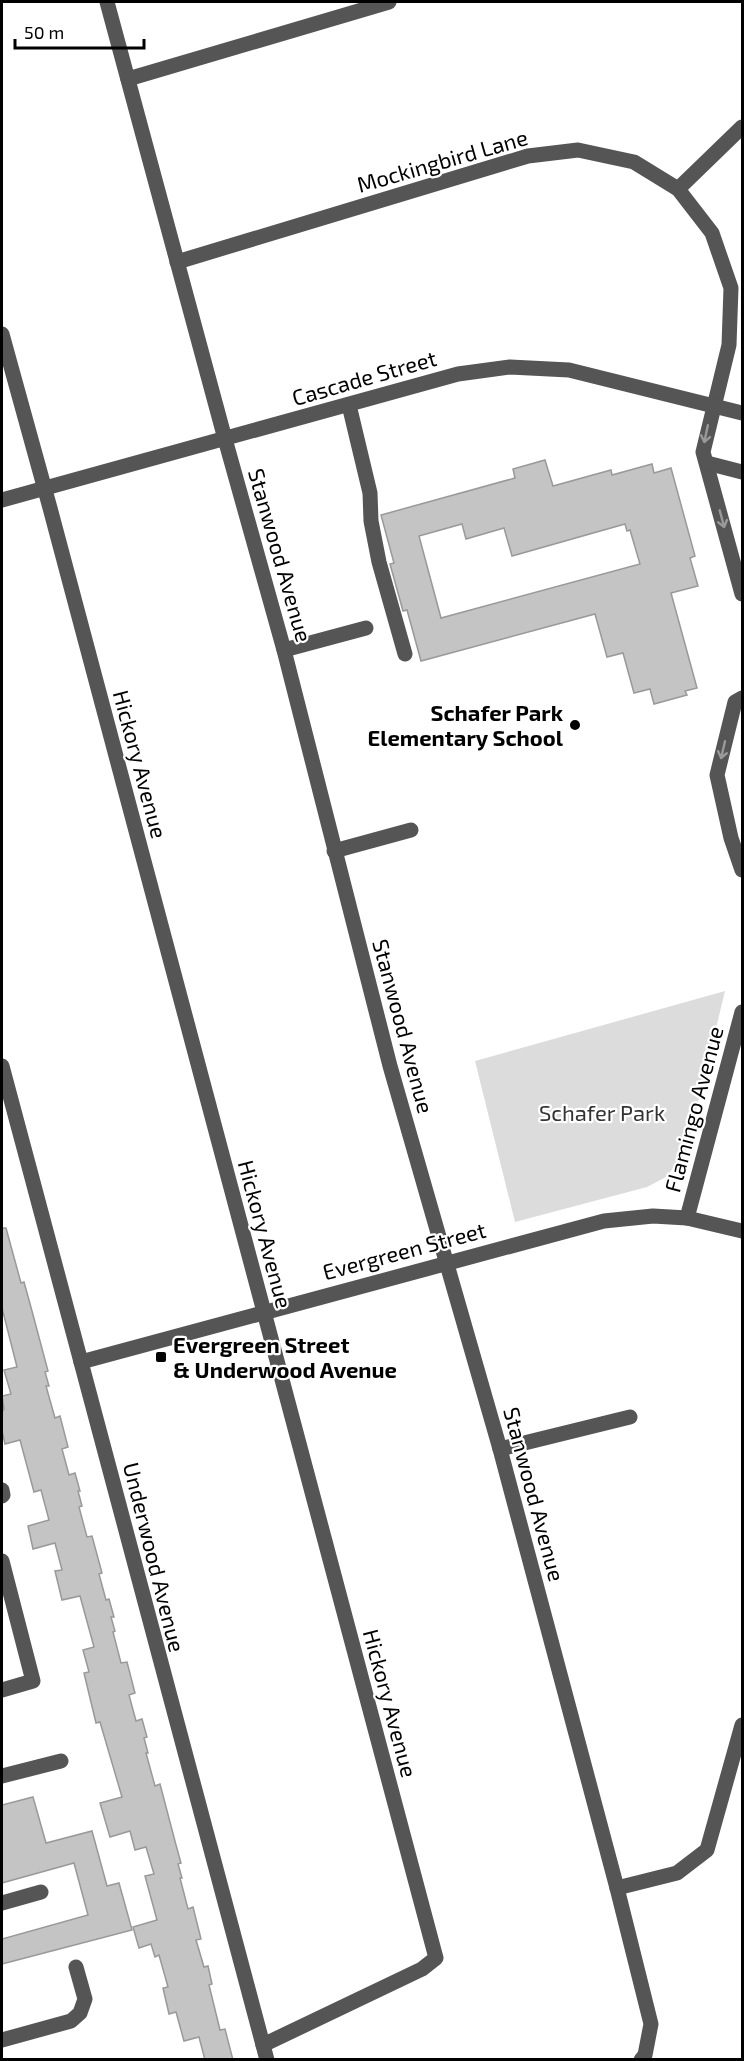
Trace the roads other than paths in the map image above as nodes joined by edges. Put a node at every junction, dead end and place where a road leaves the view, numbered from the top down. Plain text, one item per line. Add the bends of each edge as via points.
1 (107, 2) edge
2 (388, 2) edge
3 (128, 79) junction
4 (742, 127) edge
5 (678, 189) junction
6 (177, 262) junction
7 (2, 334) edge
8 (349, 405) junction
9 (713, 405) junction
10 (742, 413) edge
11 (225, 440) junction
12 (707, 463) junction
13 (742, 472) edge
14 (44, 488) junction
15 (2, 500) edge
16 (742, 594) edge
17 (366, 628) dead end
18 (284, 650) junction
19 (405, 654) dead end
20 (742, 698) edge
21 (411, 830) dead end
22 (334, 851) junction
23 (741, 860) edge
24 (742, 1012) edge
25 (2, 1066) edge
26 (687, 1218) junction
27 (742, 1232) edge
28 (447, 1262) junction
29 (263, 1312) junction
30 (81, 1362) junction
31 (630, 1417) dead end
32 (500, 1449) junction
33 (2, 1490) edge
34 (2, 1496) edge
35 (2, 1561) edge
36 (2, 1690) edge
37 (742, 1725) edge
38 (61, 1761) dead end
39 (2, 1776) edge
40 (617, 1888) junction
41 (41, 1892) dead end
42 (2, 1903) edge
43 (76, 1967) dead end
44 (2, 2040) edge
45 (265, 2052) edge
46 (641, 2060) edge

1 - 3 street, Stanwood Avenue
2 - 3 street
3 - 6 street, Stanwood Avenue
4 - 5 street
5 - 6 street, Mockingbird Lane via 634,162 578,150 528,156
5 - 9 street, Mockingbird Lane via 712,233 731,288 729,345
6 - 11 street, Stanwood Avenue
7 - 14 street, Hickory Avenue
8 - 9 street, Cascade Street via 458,374 510,367 568,370
8 - 11 street, Cascade Street
8 - 19 street via 370,493 379,562
9 - 10 street, Cascade Street
9 -> 12 street, Mockingbird Lane via 703,452
11 - 14 street, Cascade Street
11 - 18 street, Stanwood Avenue
12 - 13 street
12 -> 16 street, Mockingbird Lane
14 - 15 street, Cascade Street
14 - 29 street, Hickory Avenue
17 - 18 street
18 - 22 street, Stanwood Avenue
20 -> 23 street via 735,702 717,775 731,838
21 - 22 street
22 - 28 street, Stanwood Avenue via 390,1066
24 - 26 street, Flamingo Avenue
25 - 30 street, Underwood Avenue
26 - 27 street, Evergreen Street
26 - 28 street, Evergreen Street via 648,1216 604,1221
28 - 29 street, Evergreen Street
28 - 32 street, Stanwood Avenue
29 - 30 street, Evergreen Street
29 - 45 street, Hickory Avenue via 436,1958
30 - 45 street, Underwood Avenue
31 - 32 street
32 - 40 street, Stanwood Avenue
33 - 34 street
35 - 36 street via 33,1681
37 - 40 street via 707,1850 677,1873
38 - 39 street
40 - 46 street, Stanwood Avenue via 651,2024
41 - 42 street
43 - 44 street via 85,1999 80,2013 71,2022

